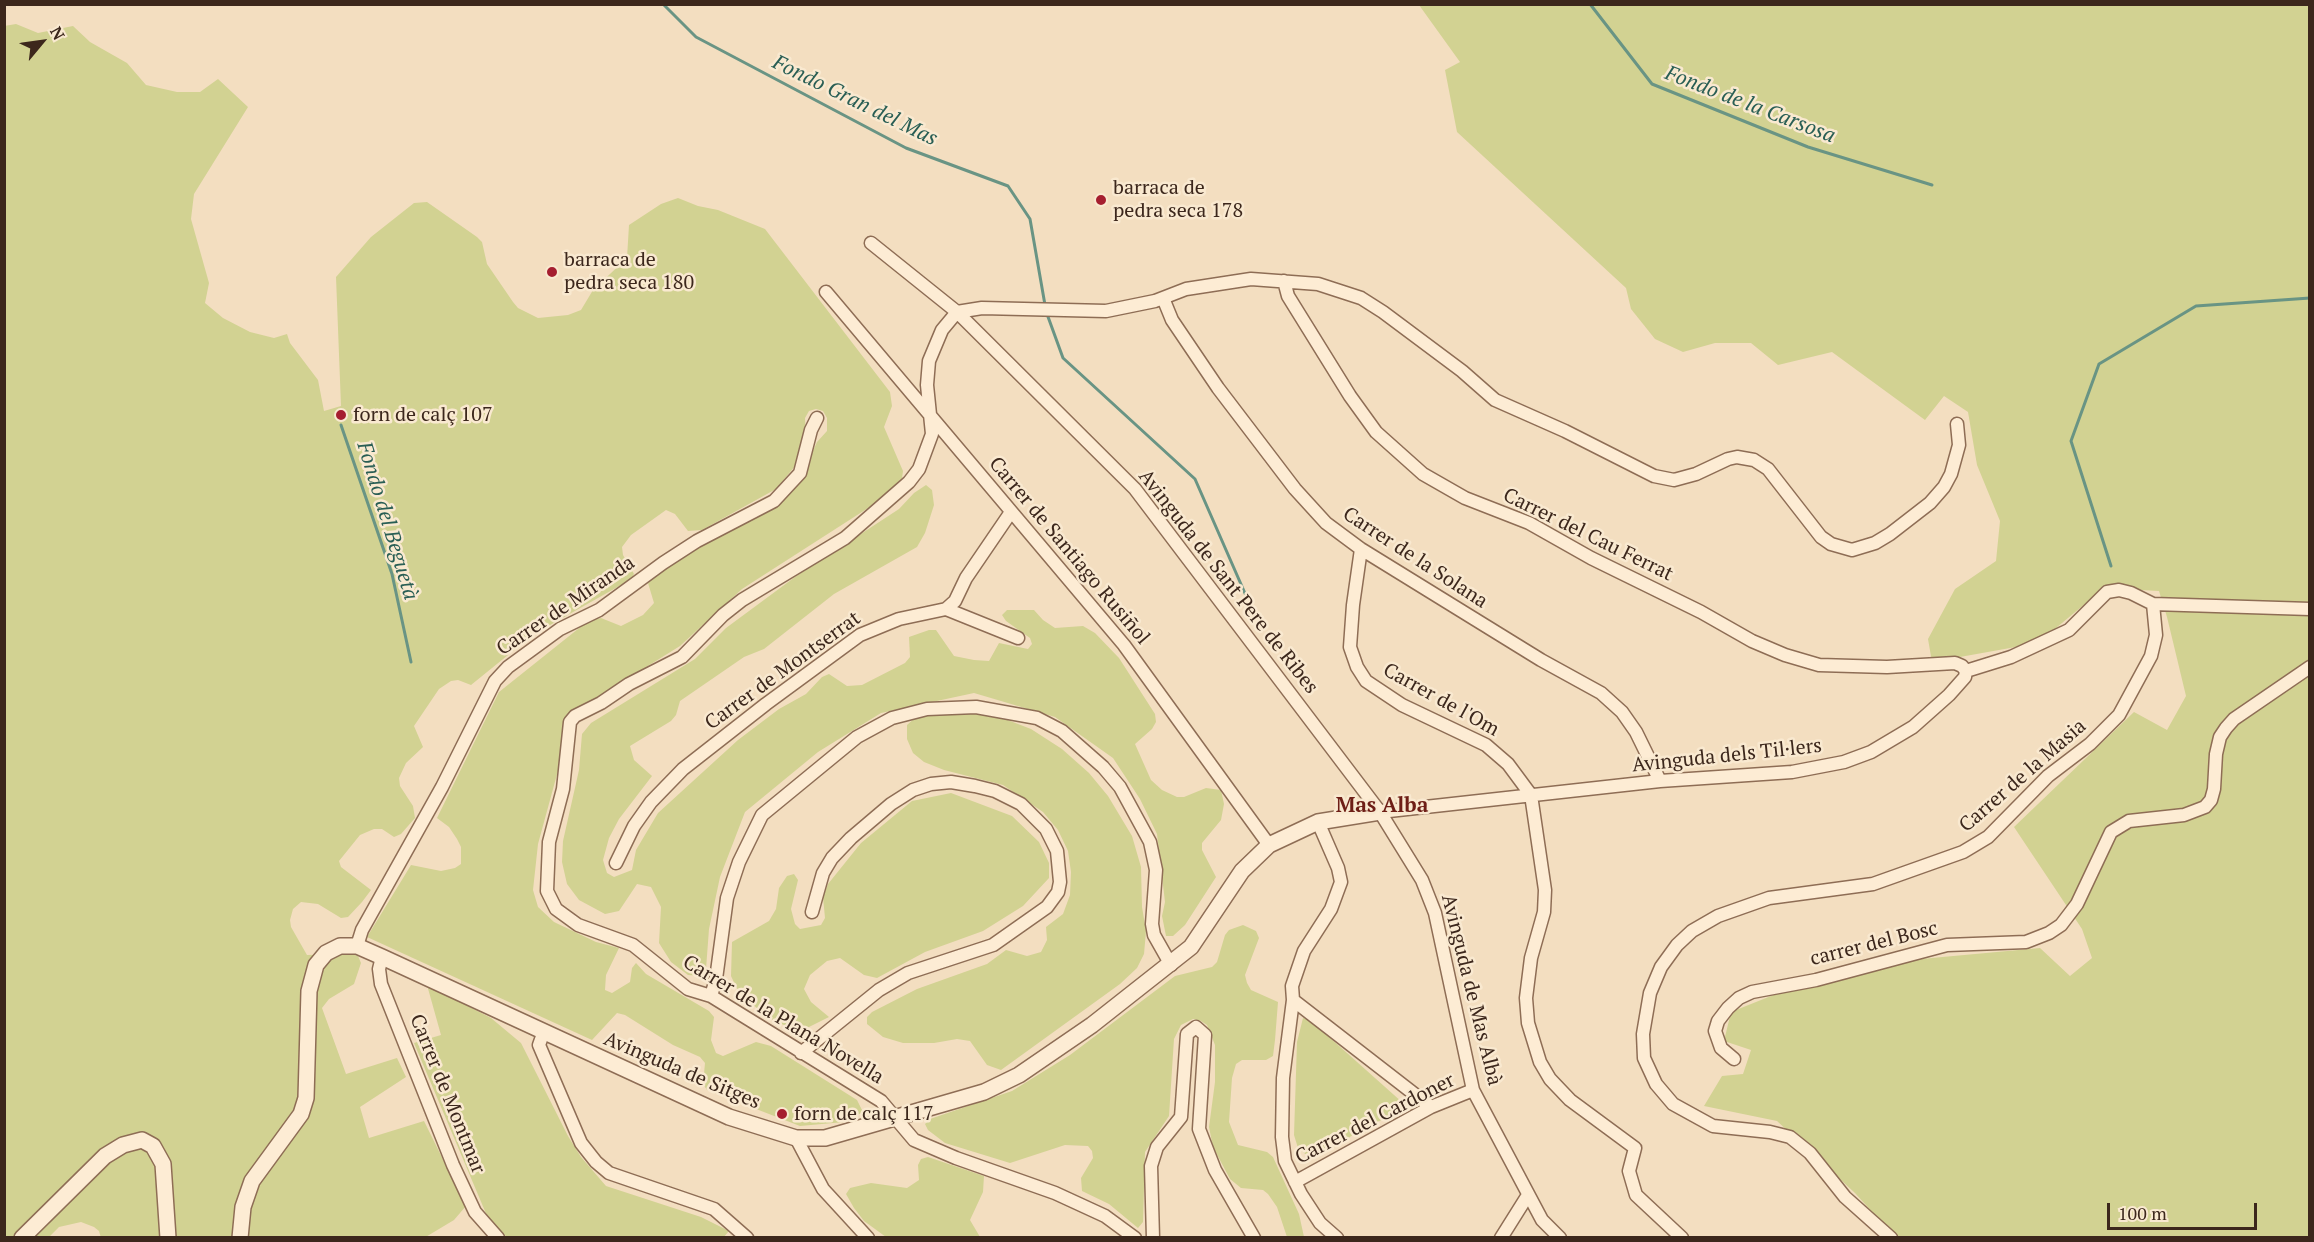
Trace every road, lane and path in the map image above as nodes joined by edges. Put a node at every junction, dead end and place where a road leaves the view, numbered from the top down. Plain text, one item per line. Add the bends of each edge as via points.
1 (872, 243) dead end
2 (1284, 280) junction
3 (826, 292) dead end
4 (1163, 298) junction
5 (957, 312) junction
6 (930, 417) junction
7 (817, 418) dead end
8 (1957, 424) dead end
9 (1011, 512) junction
10 (1361, 549) junction
11 (2153, 604) junction
12 (946, 609) junction
13 (2310, 609) edge
14 (1017, 638) dead end
15 (2310, 667) edge
16 (1965, 671) junction
17 (1660, 781) junction
18 (1531, 795) junction
19 (1380, 812) junction
20 (1318, 822) junction
21 (1269, 845) junction
22 (616, 863) dead end
23 (812, 912) dead end
24 (357, 946) junction
25 (382, 957) junction
26 (1171, 964) junction
27 (711, 996) junction
28 (1293, 1000) junction
29 (544, 1031) junction
30 (801, 1053) junction
31 (1734, 1059) dead end
32 (1473, 1090) junction
33 (1431, 1107) junction
34 (1181, 1117) junction
35 (896, 1118) junction
36 (1198, 1118) junction
37 (796, 1138) junction
38 (1295, 1182) junction
39 (1528, 1195) junction
40 (1333, 1236) edge
41 (22, 1238) edge
42 (168, 1238) edge
43 (240, 1238) edge
44 (498, 1238) edge
45 (747, 1238) edge
46 (868, 1238) edge
47 (1135, 1238) edge
48 (1153, 1238) edge
49 (1254, 1238) edge
50 (1502, 1238) edge
51 (1560, 1238) edge
52 (1682, 1238) edge
53 (1891, 1238) edge

1 - 5 street, Avinguda de Sant Pere de Ribes
2 - 4 street via 1230,281 1185,289
2 - 8 street via 1318,284 1360,298 1405,327 1495,400 1654,476 1674,480 1728,459 1754,460 1768,469 1821,537 1841,548 1852,550 1875,543 1930,503 1951,474 1959,445
2 - 16 street, Carrer del Cau Ferrat via 1288,297 1350,396 1376,432 1423,474 1465,498 1529,523 1752,641 1785,654 1819,665 1955,663
3 - 6 street, Carrer de Santiago Rusiñol
4 - 5 street via 1106,311 982,308
4 - 10 street, Carrer de la Solana via 1172,320 1256,440 1326,523
5 - 6 street, Carrer de la Plana Novella via 942,330 929,361
5 - 19 street, Avinguda de Sant Pere de Ribes via 1136,489
6 - 9 street, Carrer de Santiago Rusiñol
6 - 27 street, Carrer de la Plana Novella via 932,434 919,469 859,527 742,600 681,657 628,684 570,722 563,789 549,842 546,877 550,901 578,925 633,945 688,989
7 - 24 street, Carrer de Miranda via 800,473 774,501 697,541 599,610 560,629 495,681
9 - 12 street
9 - 21 street, Carrer de Santiago Rusiñol via 1124,645
10 - 17 street, Carrer de la Solana via 1601,693 1636,732
10 - 18 street, Carrer de l'Om via 1350,647 1366,681 1402,705 1486,745 1508,764
11 - 13 street
11 - 16 street via 2131,593 2108,592 2069,630 2011,657
11 - 53 street, Carrer de la Masia via 2156,634 2151,656 2119,715 2090,744 2048,776 1988,837 1963,852 1873,884 1768,898 1708,921 1684,938 1661,967 1650,993 1643,1034 1645,1065 1673,1104 1713,1126 1770,1131 1790,1137 1810,1153 1845,1197
12 - 14 street
12 - 22 street, Carrer de Montserrat via 899,619 860,635 747,718 683,769 651,802
15 - 31 street, carrer del Bosc via 2226,728 2216,754 2214,789 2205,807 2184,815 2129,821 2111,832 2077,904 2061,925 2026,942 1947,945 1745,995 1728,1008 1715,1031 1721,1048
16 - 17 street, Avinguda dels Til·lers via 1965,677 1949,695 1913,727 1871,752 1844,762 1792,772
17 - 18 street, Avinguda dels Til·lers
18 - 19 street, Avinguda de Sitges
18 - 52 street, Carrer de l'Om via 1545,890 1526,998 1534,1044 1550,1079 1570,1100 1635,1148 1629,1171 1636,1195
19 - 20 street, Avinguda de Sitges
19 - 32 street, Avinguda de Mas Albà via 1422,880 1435,913
20 - 21 street, Avinguda de Sitges
20 - 28 street via 1341,882 1331,909 1297,967
21 - 26 street, Avinguda de Sitges via 1242,871 1191,947
23 - 30 street via 823,873 832,858 891,804 931,784 975,786 1021,804 1041,823 1057,851 1060,882 1047,907 993,945 908,974 879,990
24 - 25 street, Avinguda de Sitges
24 - 43 street via 340,946 326,953 316,965 309,991 306,1098 301,1114 252,1181 243,1207
25 - 29 street, Avinguda de Sitges
25 - 44 street, Carrer de Montmar via 381,984 453,1165 475,1212
26 - 27 street via 1152,924 1156,870 1150,842 1120,787 1103,766 1062,731 1037,718 976,707 927,709 892,718 857,737 762,815 727,898
26 - 35 street, Avinguda de Sitges via 1019,1075 984,1092
27 - 30 street, Carrer de la Plana Novella
28 - 33 street
28 - 38 street via 1281,1112 1286,1161
29 - 37 street, Avinguda de Sitges via 703,1106
29 - 45 street via 539,1045 581,1143 596,1162 609,1173 714,1209
30 - 35 street, Carrer de la Plana Novella via 881,1101
32 - 33 street, Carrer del Cardoner
32 - 39 street, Avinguda de Mas Albà
33 - 38 street, Carrer del Cardoner
34 - 36 street
34 - 36 street via 1187,1034 1196,1027 1205,1035
34 - 48 street via 1157,1147 1151,1166
35 - 37 street, Avinguda de Sitges via 825,1138
35 - 47 street, Carrer de la Plana Novella via 914,1140 1055,1193 1105,1216
36 - 49 street via 1207,1152
37 - 46 street via 823,1189
38 - 40 street via 1320,1223
39 - 50 street
39 - 51 street, Avinguda de Mas Albà via 1542,1220
41 - 42 street via 105,1156 142,1140 153,1146 164,1164

